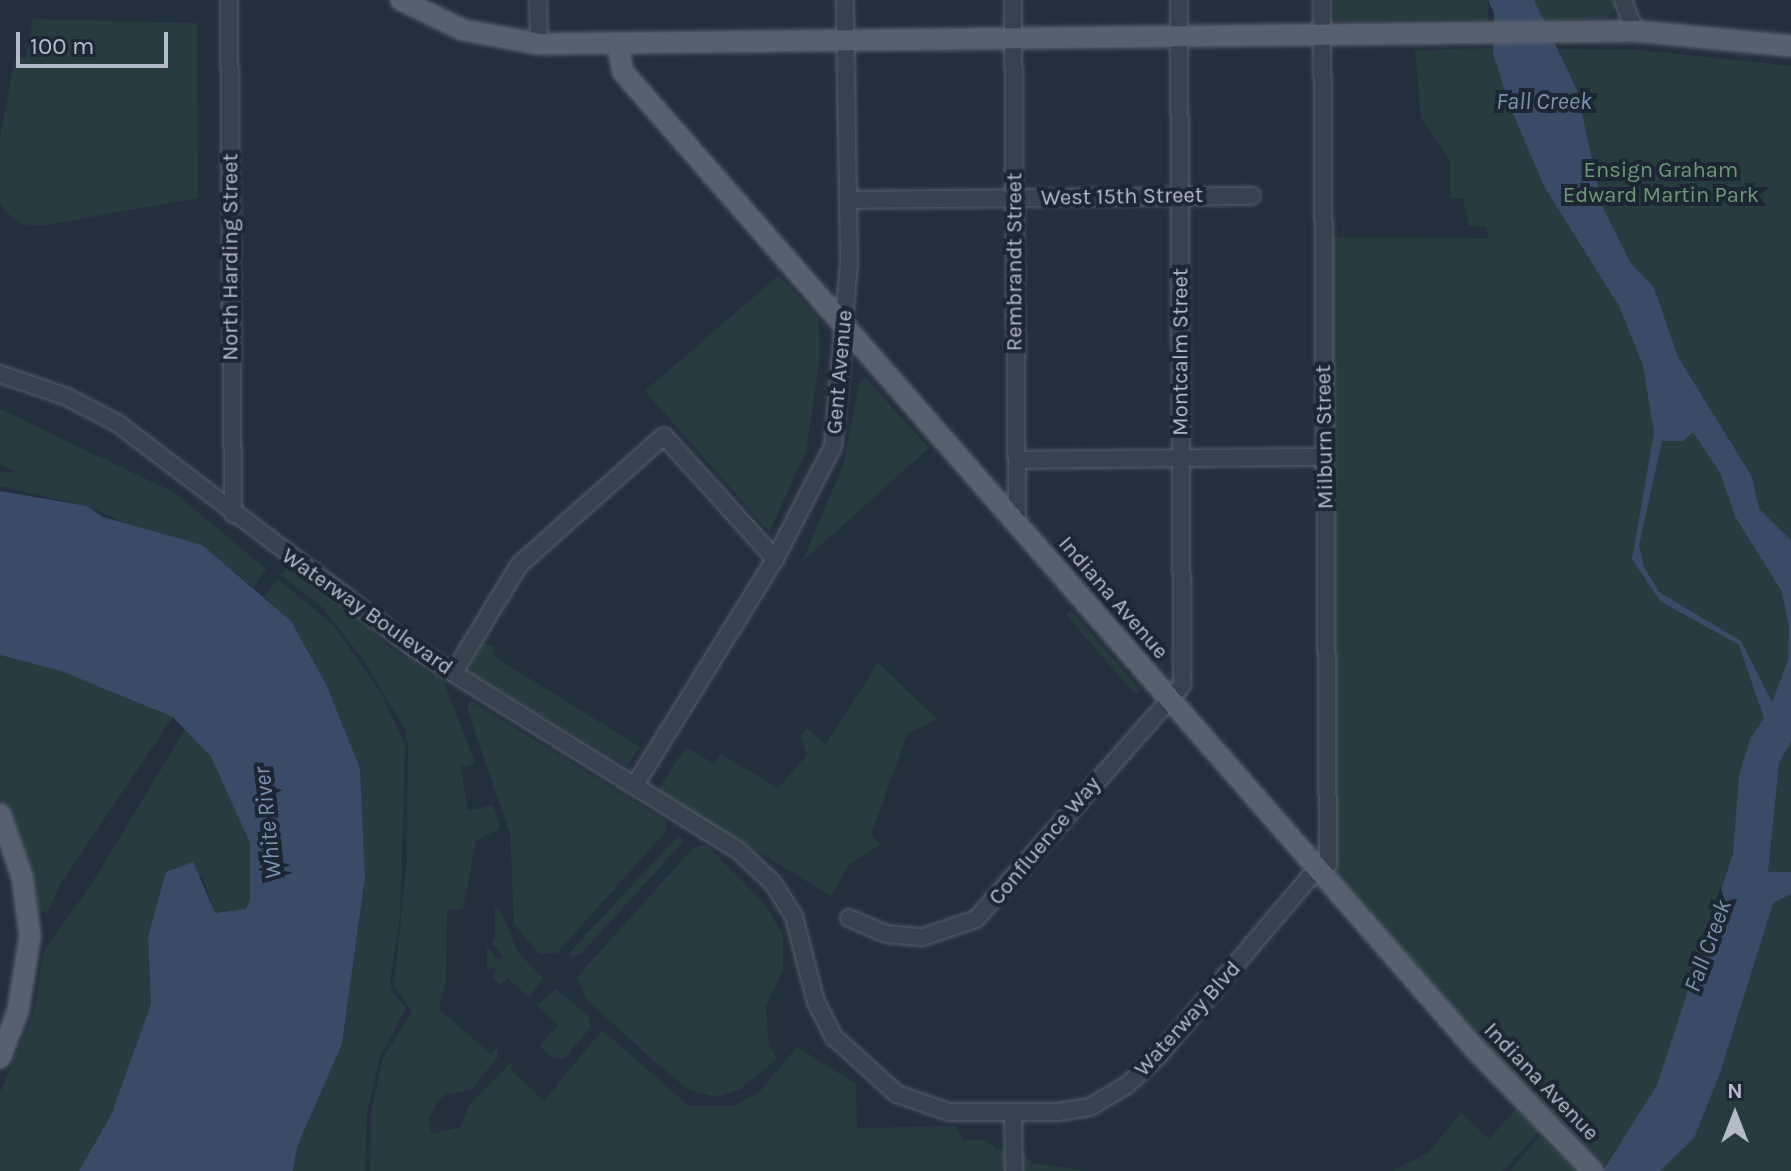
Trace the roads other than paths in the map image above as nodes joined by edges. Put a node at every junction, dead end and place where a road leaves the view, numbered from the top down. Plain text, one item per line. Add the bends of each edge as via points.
1 (229, 0) edge
2 (401, 0) edge
3 (538, 0) edge
4 (845, 0) edge
5 (1013, 0) edge
6 (1179, 0) edge
7 (1322, 0) edge
8 (1623, 0) edge
9 (1635, 31) junction
10 (1179, 36) junction
11 (1323, 36) junction
12 (1013, 39) junction
13 (845, 41) junction
14 (617, 43) junction
15 (539, 44) junction
16 (1791, 46) edge
17 (1252, 196) dead end
18 (1180, 197) junction
19 (1015, 198) junction
20 (849, 200) junction
21 (845, 326) junction
22 (0, 374) edge
23 (1324, 457) junction
24 (1182, 459) junction
25 (1017, 460) junction
26 (233, 514) junction
27 (1017, 525) junction
28 (775, 559) junction
29 (454, 672) junction
30 (1171, 700) junction
31 (635, 785) junction
32 (0, 814) edge
33 (738, 850) joint
34 (1319, 870) junction
35 (849, 918) dead end
36 (0, 1058) edge
37 (1013, 1112) junction
38 (1014, 1171) edge
39 (1593, 1171) edge

1 - 26 street, North Harding Street
2 - 15 main road via 463,30
3 - 15 street
4 - 13 street, Gent Avenue
5 - 12 street, Rembrandt Street
6 - 10 street, Montcalm Street
7 - 11 street, Milburn Street
8 - 9 street
9 - 11 main road
9 - 16 main road
10 - 11 main road
10 - 12 main road
10 - 18 street, Montcalm Street
11 - 23 street, Milburn Street
12 - 13 main road
12 - 19 street, Rembrandt Street
13 - 14 main road
13 - 20 street, Gent Avenue
14 - 15 main road
14 - 21 main road, Indiana Avenue via 623,72
17 - 18 street, West 15th Street
18 - 19 street, West 15th Street
18 - 24 street, Montcalm Street
19 - 20 street, West 15th Street
19 - 25 street, Rembrandt Street
20 - 21 street, Gent Avenue
21 - 27 main road, Indiana Avenue
21 - 28 street, Gent Avenue via 833,446
22 - 26 street, Waterway Boulevard via 67,397 117,423
23 - 24 street
23 - 34 street, Milburn Street via 1328,864
24 - 25 street
24 - 30 street, Montcalm Street via 1182,685
25 - 27 street, Rembrandt Street
26 - 29 street, Waterway Boulevard
27 - 30 main road, Indiana Avenue
28 - 29 street via 664,436 519,565
28 - 31 street, Gent Avenue
29 - 31 street, Waterway Boulevard
30 - 34 main road, Indiana Avenue
30 - 35 street, Confluence Way via 1151,715 976,919 923,937 886,934
31 - 33 street, Waterway Boulevard
32 - 36 main road via 22,876 30,955 18,1011
33 - 37 street, Waterway Blvd via 773,883 794,917 816,1002 834,1037 868,1070 897,1094 949,1112
34 - 37 street, Waterway Blvd via 1127,1085 1090,1107
34 - 39 main road, Indiana Avenue
37 - 38 street

